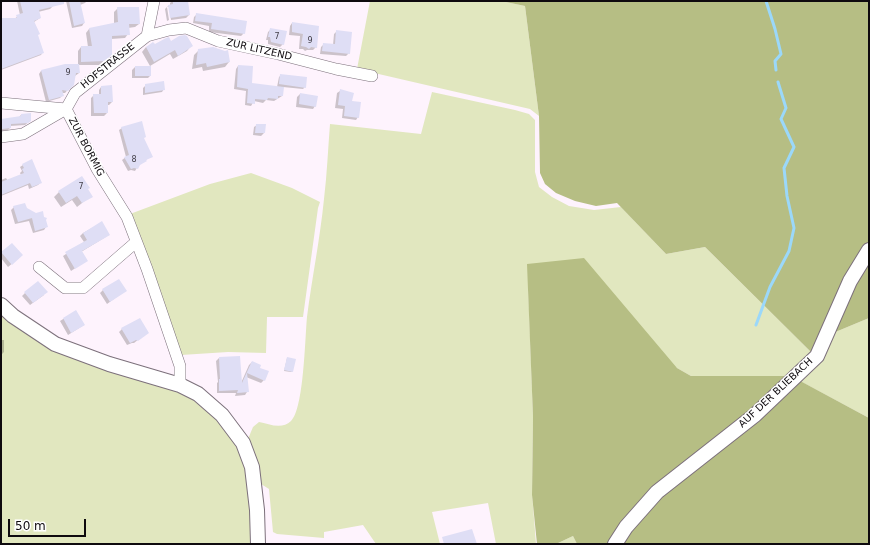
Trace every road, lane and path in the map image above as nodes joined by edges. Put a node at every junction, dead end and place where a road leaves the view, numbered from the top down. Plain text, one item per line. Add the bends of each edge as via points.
1 (154, 1) edge
2 (147, 36) junction
3 (372, 76) dead end
4 (1, 103) edge
5 (66, 109) junction
6 (1, 137) edge
7 (136, 242) junction
8 (869, 250) edge
9 (39, 267) dead end
10 (1, 305) edge
11 (180, 385) junction
12 (258, 544) edge
13 (614, 544) edge

1 - 2 street
2 - 3 street, ZUR LITZEND via 186,28 218,41
2 - 5 street, HOFSTRASSE via 75,93
4 - 5 street, ZUR BORMIG
5 - 6 street, HOFSTRASSE via 23,134
5 - 7 street, ZUR BORMIG via 96,169 127,217
7 - 9 street via 83,288 65,288
7 - 11 street, ZUR BORMIG via 180,366
8 - 13 street, AUF DER BLIEBACH via 850,281 817,356 756,415 657,492
10 - 11 street via 55,344 109,364
11 - 12 street via 198,394 222,415 243,443 252,467

